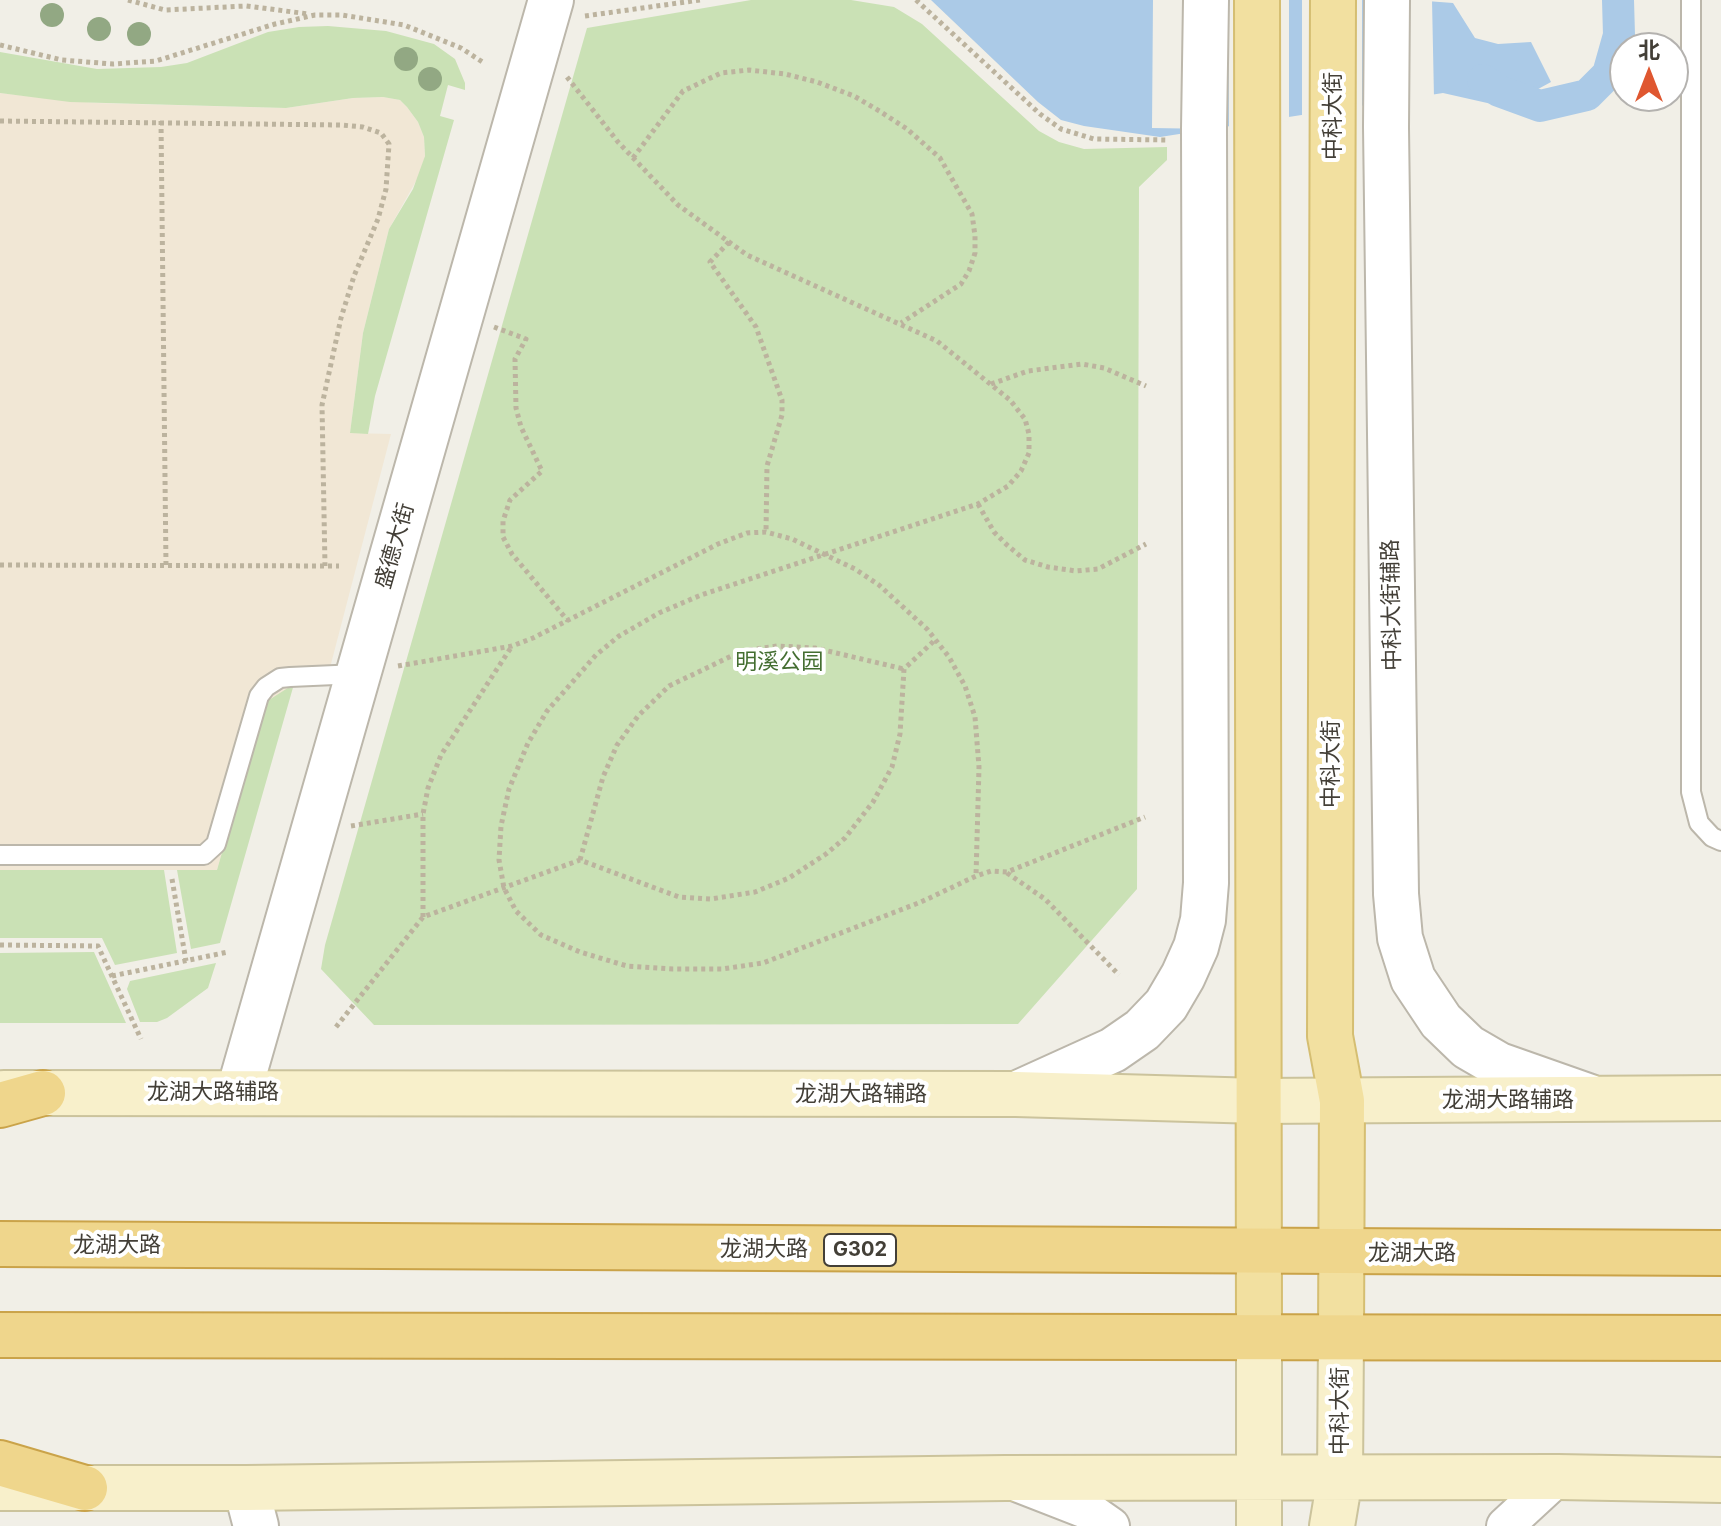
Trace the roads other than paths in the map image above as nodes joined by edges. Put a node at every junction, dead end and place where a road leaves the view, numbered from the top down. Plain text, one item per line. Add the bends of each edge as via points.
1 (1206, 0) edge
2 (1257, 0) edge
3 (1333, 0) edge
4 (1387, 0) edge
5 (1691, 0) edge
6 (568, 8) edge
7 (377, 670) junction
8 (1721, 841) edge
9 (0, 855) edge
10 (239, 1091) junction
11 (21, 1093) edge
12 (1016, 1094) junction
13 (1721, 1098) edge
14 (1598, 1100) junction
15 (1259, 1101) junction
16 (1342, 1101) junction
17 (0, 1105) edge
18 (0, 1244) edge
19 (1259, 1252) junction
20 (1341, 1252) junction
21 (1721, 1253) edge
22 (0, 1335) edge
23 (1259, 1336) junction
24 (1341, 1337) junction
25 (1721, 1338) edge
26 (0, 1463) edge
27 (1558, 1477) junction
28 (1005, 1478) junction
29 (1259, 1478) junction
30 (1340, 1478) junction
31 (1721, 1480) edge
32 (0, 1488) edge
33 (85, 1488) junction
34 (251, 1507) edge
35 (1111, 1526) edge
36 (1259, 1526) edge
37 (1332, 1526) edge
38 (1505, 1526) edge

1 - 12 street via 1190,134 1203,920 1183,976 1142,1030 1113,1050
2 - 15 main road
3 - 16 main road, 中科大街 via 1330,1036
4 - 14 street, 中科大街辅路 via 1400,938 1413,979 1441,1021 1468,1047 1499,1065
5 - 8 lane via 1691,792 1699,823
6 - 7 street, 盛德大街
7 - 9 lane via 280,678 266,687 216,844 204,855
7 - 10 street, 盛德大街
10 - 11 main road, 龙湖大路辅路
10 - 12 main road, 龙湖大路辅路
11 - 17 highway
12 - 15 main road, 龙湖大路辅路
13 - 14 main road, 龙湖大路辅路
14 - 16 main road, 龙湖大路辅路
15 - 16 main road, 龙湖大路辅路
15 - 19 main road
16 - 20 main road, 中科大街
18 - 19 highway, 龙湖大路 / G302
19 - 20 highway, 龙湖大路 / G302
19 - 23 main road
20 - 21 highway, 龙湖大路 / G302
20 - 24 main road, 中科大街
22 - 23 highway
23 - 24 highway
23 - 29 main road
24 - 25 highway
24 - 30 main road, 中科大街
26 - 33 highway
27 - 30 main road
27 - 31 main road
27 - 38 street
28 - 29 main road
28 - 34 main road
28 - 35 street via 1091,1512
29 - 30 main road
29 - 36 main road
30 - 37 main road, 中科大街
32 - 33 main road
33 - 34 main road

